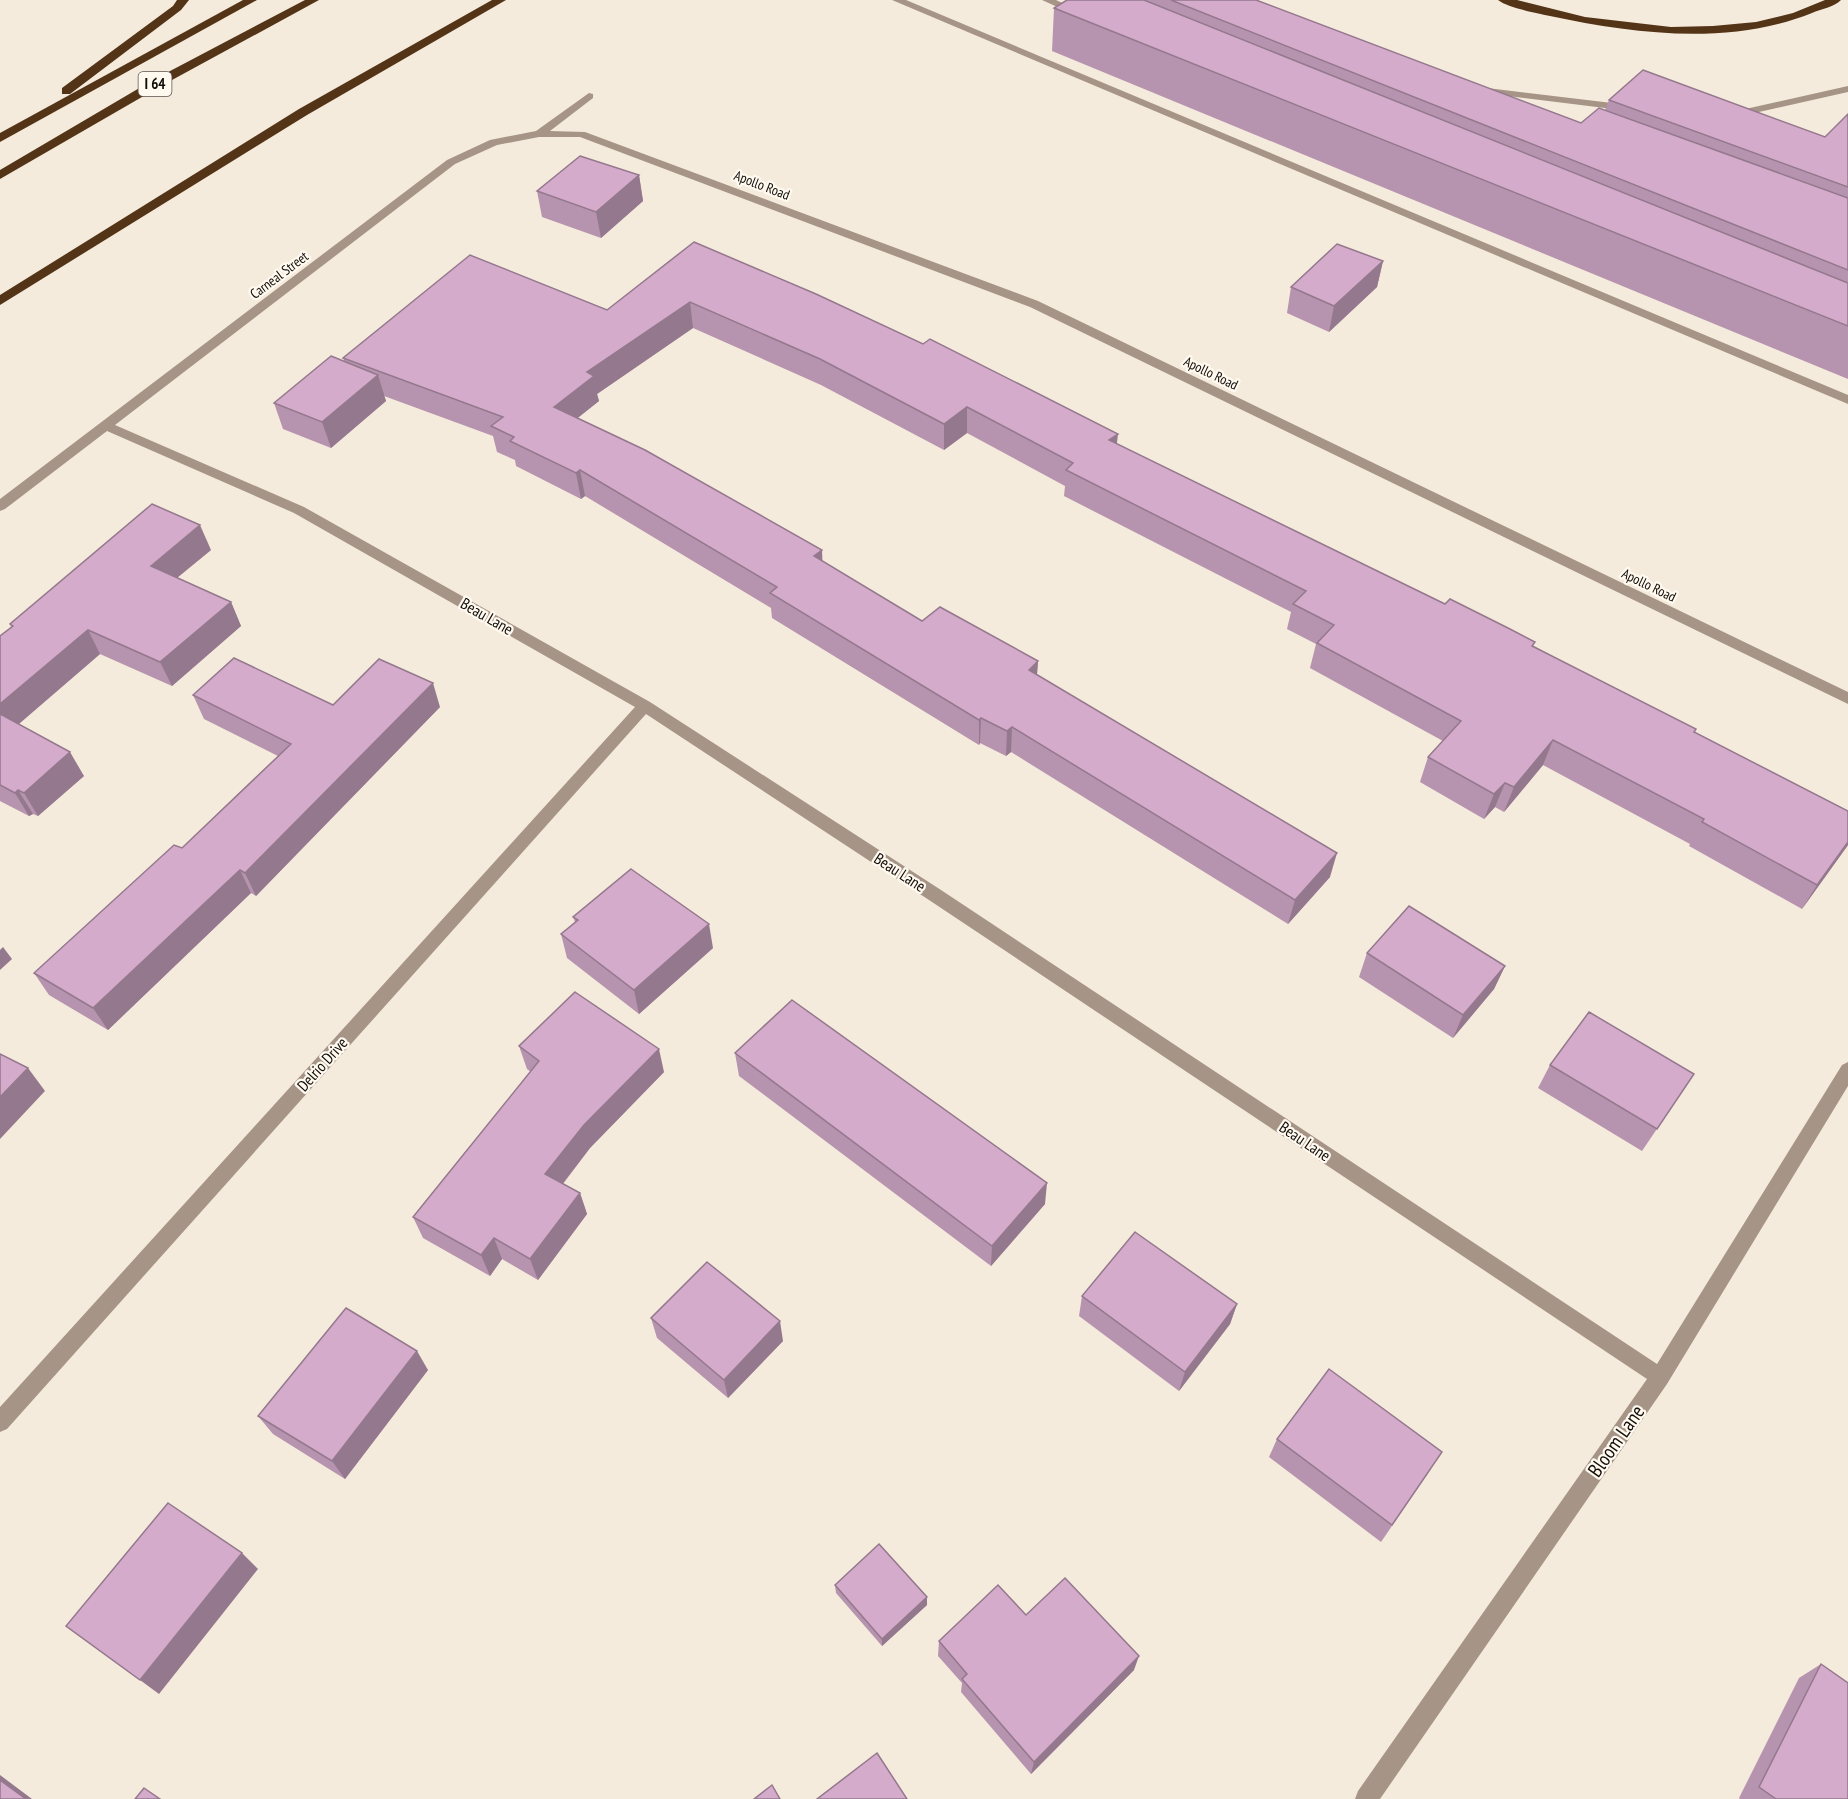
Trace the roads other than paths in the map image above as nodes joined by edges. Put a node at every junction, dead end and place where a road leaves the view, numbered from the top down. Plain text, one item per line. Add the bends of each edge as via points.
1 (183, 0) edge
2 (251, 0) edge
3 (313, 0) edge
4 (500, 0) edge
5 (897, 0) edge
6 (1047, 0) edge
7 (1504, 0) edge
8 (1835, 0) edge
9 (1091, 18) edge
10 (1467, 89) edge
11 (1848, 89) edge
12 (589, 96) dead end
13 (1644, 110) edge
14 (1722, 117) edge
15 (540, 134) junction
16 (0, 137) edge
17 (0, 175) edge
18 (0, 301) edge
19 (1848, 400) edge
20 (106, 426) junction
21 (0, 506) edge
22 (1848, 698) edge
23 (645, 706) junction
24 (1848, 1070) edge
25 (1660, 1377) junction
26 (0, 1422) edge
27 (1366, 1799) edge

1 - 16 highway via 84,78
2 - 16 highway
3 - 17 highway, I 64 via 157,83
4 - 18 highway via 303,112
5 - 19 street
6 - 9 street
7 - 8 highway via 1587,20 1679,30 1759,24
10 - 13 street
11 - 14 street
12 - 15 street, Carneal Street
15 - 20 street, Carneal Street via 494,142 452,162
15 - 22 street, Apollo Road via 581,134 1034,304
20 - 21 street, Carneal Street
20 - 23 street, Beau Lane via 299,510
23 - 25 street, Beau Lane
23 - 26 street, Delrio Drive
24 - 25 street, Bloom Lane
25 - 27 street, Bloom Lane

